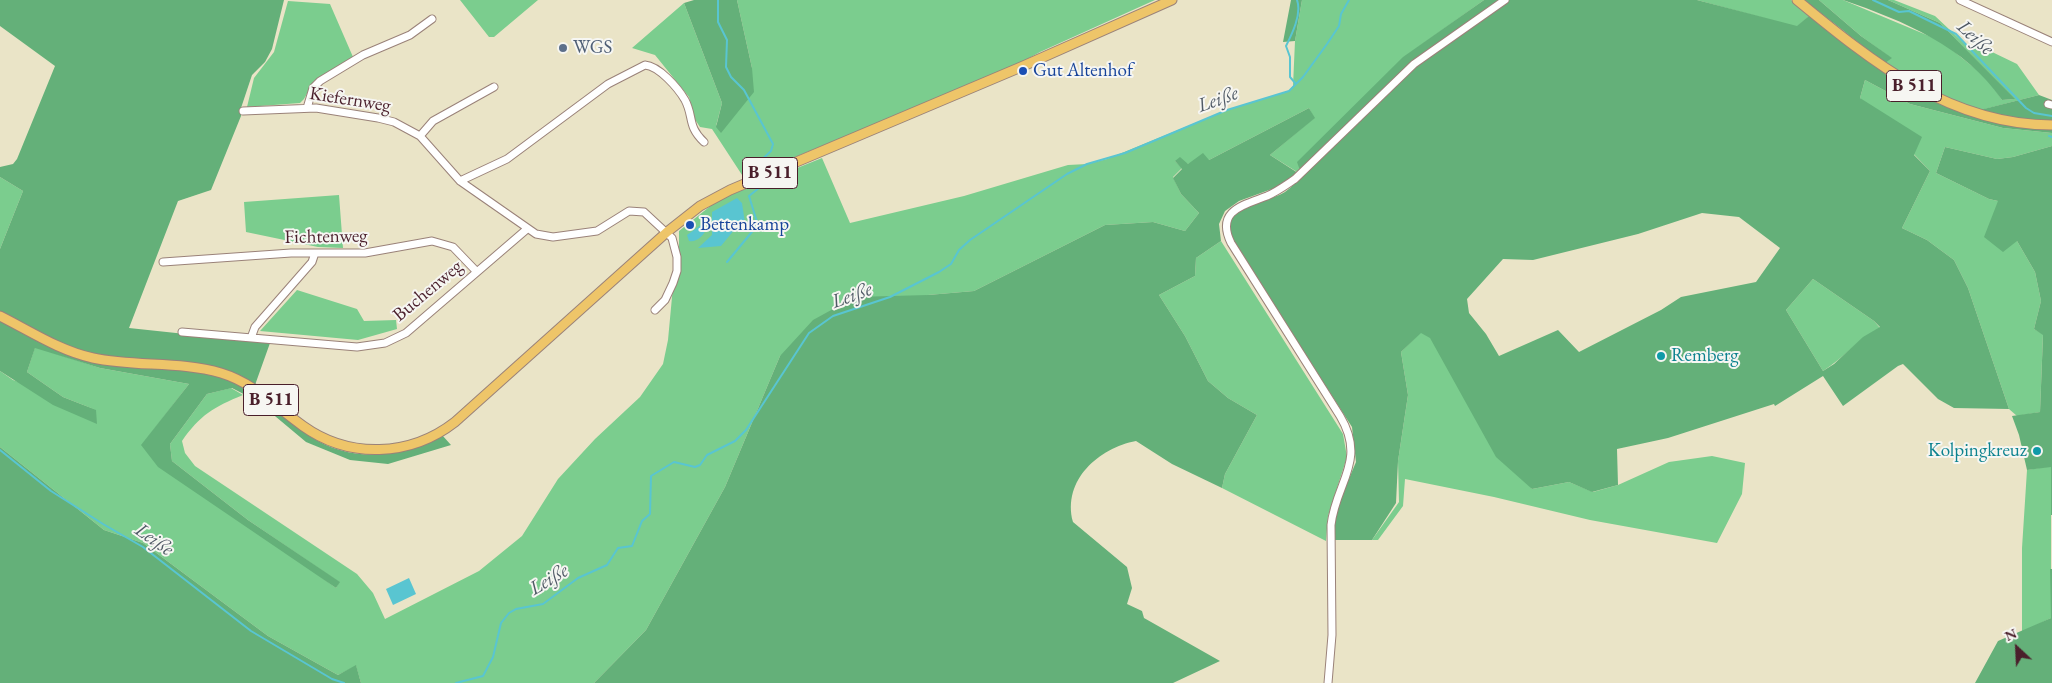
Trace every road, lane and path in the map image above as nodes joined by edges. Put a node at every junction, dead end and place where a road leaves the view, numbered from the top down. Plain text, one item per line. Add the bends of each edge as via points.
1 (1172, 0) edge
2 (1505, 0) edge
3 (1797, 0) edge
4 (1960, 0) edge
5 (432, 19) dead end
6 (2052, 42) edge
7 (494, 87) dead end
8 (307, 108) junction
9 (243, 112) dead end
10 (2052, 125) edge
11 (420, 136) junction
12 (704, 142) dead end
13 (460, 181) junction
14 (527, 229) junction
15 (667, 232) junction
16 (315, 252) junction
17 (163, 262) dead end
18 (477, 272) junction
19 (655, 310) dead end
20 (0, 316) edge
21 (182, 332) dead end
22 (251, 338) junction
23 (1328, 683) edge

1 - 15 main road, B 511 via 1028,65 730,190 700,206
2 - 23 street via 1414,64 1294,178 1276,192 1238,208 1226,224 1232,243 1344,423 1350,442 1351,465 1334,512 1331,532 1333,607
3 - 10 main road, B 511 via 1872,59 1929,95 1989,118
4 - 6 street
5 - 8 street via 410,35 369,52 320,81 313,88
7 - 11 street via 434,121
8 - 9 street, Kiefernweg
8 - 11 street, Kiefernweg via 386,120
11 - 13 street, Kiefernweg
12 - 13 street via 693,129 685,100 660,72 649,65 608,84 502,162
13 - 14 street, Kiefernweg
14 - 15 street via 553,237 593,232 626,212 636,210 647,214
14 - 18 street, Buchenweg
15 - 19 street via 676,247 677,271 668,294
15 - 20 main road, B 511 via 455,422 430,439 394,449 363,449 333,442 303,426 259,391 229,375 92,358 63,348
16 - 17 street, Fichtenweg
16 - 18 street, Fichtenweg via 373,252 432,240 453,247
16 - 22 street via 312,262 255,326
18 - 22 street, Buchenweg via 411,330 385,343 357,347
21 - 22 street, Buchenweg

